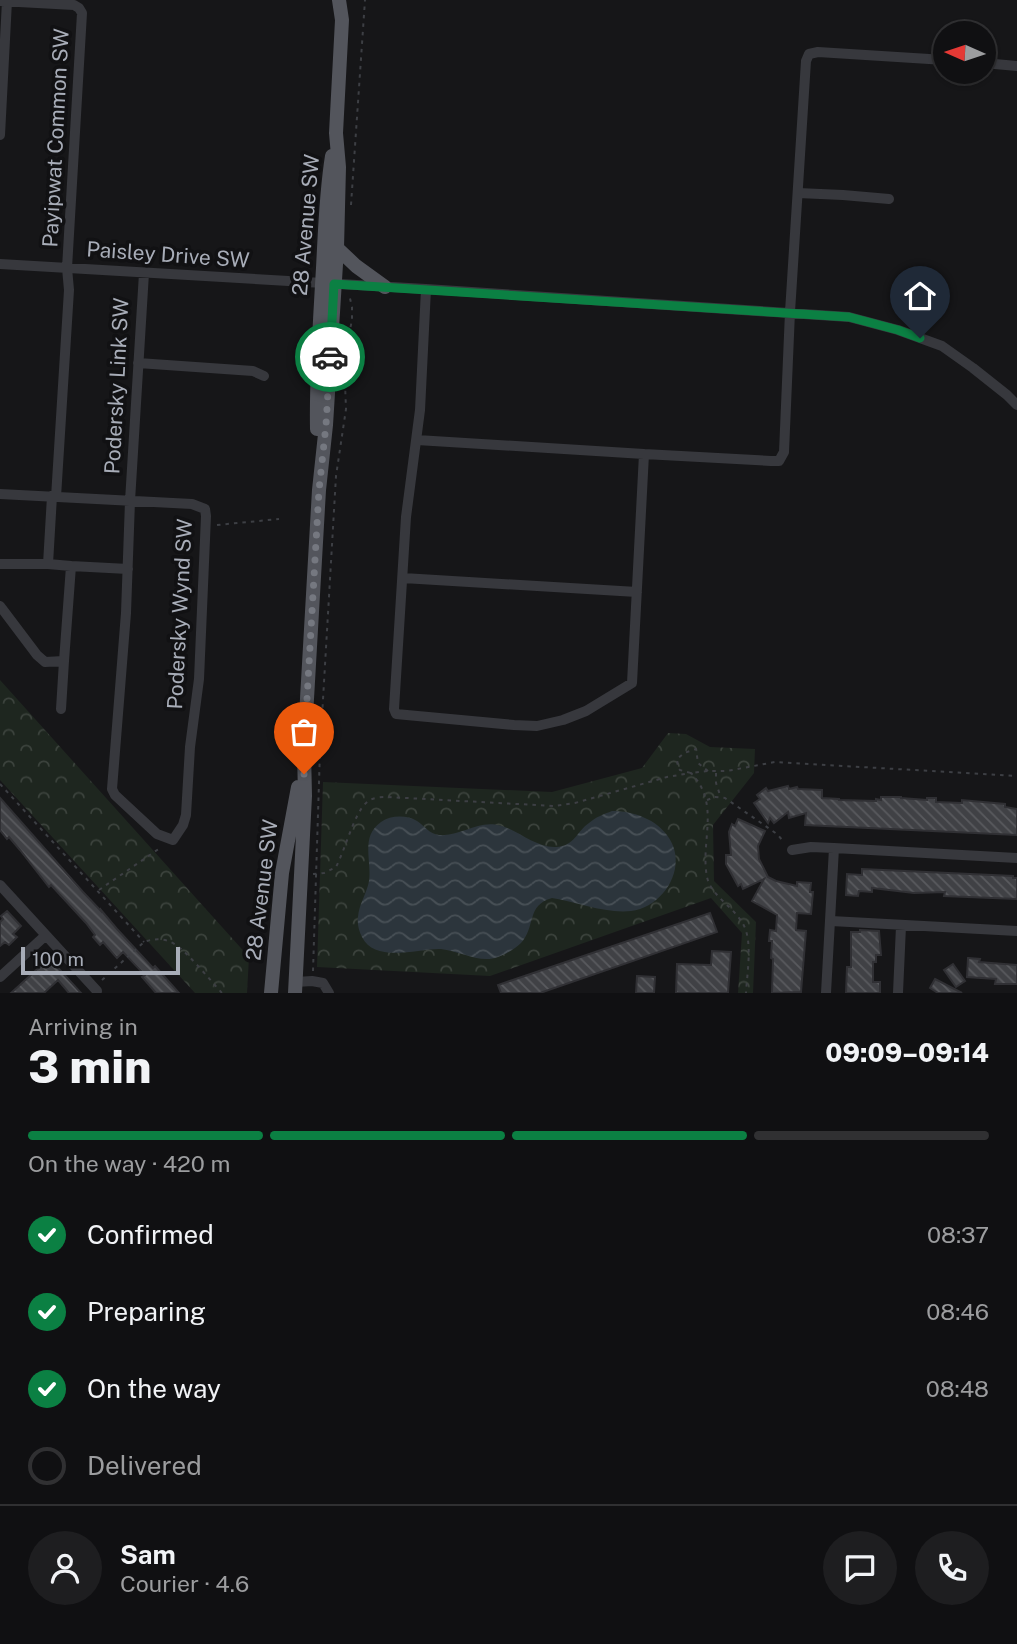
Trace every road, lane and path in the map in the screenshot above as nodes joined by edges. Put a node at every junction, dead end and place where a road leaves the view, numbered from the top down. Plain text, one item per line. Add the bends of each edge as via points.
1 (339, 0) edge
2 (347, 0) edge
3 (365, 0) edge
4 (3, 1) edge
5 (342, 20) junction
6 (933, 59) edge
7 (996, 64) edge
8 (1017, 66) edge
9 (337, 133) junction
10 (0, 135) edge
11 (798, 193) junction
12 (889, 199) dead end
13 (351, 209) dead end
14 (337, 248) junction
15 (0, 264) edge
16 (67, 268) junction
17 (144, 273) junction
18 (328, 284) junction
19 (385, 287) junction
20 (426, 289) junction
21 (349, 302) dead end
22 (790, 312) junction
23 (138, 363) junction
24 (264, 376) dead end
25 (1017, 386) edge
26 (1007, 395) junction
27 (1017, 405) edge
28 (417, 440) junction
29 (644, 454) junction
30 (0, 494) edge
31 (54, 497) junction
32 (130, 500) junction
33 (279, 519) dead end
34 (205, 526) junction
35 (0, 564) edge
36 (48, 564) junction
37 (71, 566) junction
38 (128, 569) junction
39 (403, 578) junction
40 (637, 592) junction
41 (0, 606) edge
42 (64, 661) junction
43 (61, 709) dead end
44 (304, 751) junction
45 (708, 771) junction
46 (716, 772) junction
47 (691, 773) junction
48 (1017, 776) edge
49 (0, 784) edge
50 (720, 796) junction
51 (707, 800) junction
52 (173, 839) junction
53 (834, 848) junction
54 (792, 850) joint
55 (1017, 858) edge
56 (317, 874) junction
57 (308, 875) dead end
58 (0, 885) edge
59 (98, 891) junction
60 (831, 921) junction
61 (901, 926) junction
62 (1017, 931) edge
63 (46, 936) junction
64 (144, 942) junction
65 (313, 972) dead end
66 (0, 977) edge
67 (295, 987) edge
68 (95, 989) joint
69 (222, 993) edge
70 (271, 993) edge
71 (329, 993) edge
72 (746, 993) edge
73 (826, 993) edge
74 (898, 993) edge

1 - 5 main road, 28 Avenue SW
2 - 5 main road, 28 Avenue SW
3 - 13 path
4 - 10 street
4 - 16 street, Payipwat Common SW via 74,5 82,13
5 - 9 main road, 28 Avenue SW
6 - 11 street via 809,54
7 - 8 street
9 - 14 main road, 28 Avenue SW
9 - 18 main road, 28 Avenue SW via 328,178
11 - 12 street
11 - 22 street
14 - 18 main road, 28 Avenue SW
14 - 19 main road
15 - 16 street, Paisley Drive SW
16 - 17 street, Paisley Drive SW
16 - 31 street, Payipwat Common SW
17 - 18 street, Paisley Drive SW
17 - 23 street, Podersky Link SW
18 - 19 street, Paisley Drive SW
18 - 44 main road, 28 Avenue SW via 326,425
19 - 20 street, Paisley Drive SW
20 - 22 street, Paisley Drive SW
20 - 28 street
21 - 56 path via 352,320 344,358 346,409 336,476
22 - 26 street, Paisley Drive SW via 849,317 942,346
22 - 29 street via 779,461
23 - 24 street via 253,371
23 - 32 street, Podersky Link SW
25 - 26 street
26 - 27 street, Paisley Drive SW
28 - 29 street
28 - 39 street
29 - 40 street
30 - 31 street, Podersky Wynd SW
31 - 32 street, Podersky Wynd SW
31 - 36 street, Payipwat Common SW
32 - 34 street, Podersky Wynd SW via 199,506 205,509
32 - 38 street, Podersky Link SW
33 - 34 path
34 - 52 street, Podersky Wynd SW via 200,679 187,804 183,825
35 - 36 street
36 - 37 street
37 - 38 street
37 - 42 street
38 - 52 street, Podersky Link SW via 112,789 157,834
39 - 40 street
39 - 40 street via 396,714 514,725 537,726 586,712 632,683
41 - 42 street via 37,655 46,662
42 - 43 street
44 - 67 main road, 28 Avenue SW
44 - 70 main road, 28 Avenue SW via 282,873
45 - 46 path
45 - 47 path
45 - 47 path via 698,763 696,748 677,759 678,768
46 - 48 path via 775,762
46 - 50 path
47 - 51 path
47 - 56 path via 554,806 372,799 358,815 336,867
49 - 59 path
50 - 51 path
50 - 54 path via 777,834
51 - 72 path via 707,878 746,930
52 - 59 path
53 - 54 street
53 - 55 street
53 - 60 street
56 - 57 path
56 - 65 path
58 - 63 street
59 - 64 path
60 - 61 street
60 - 73 street
61 - 62 street
61 - 74 street
63 - 66 street
63 - 68 street
64 - 68 path
64 - 69 path via 159,939 175,944
67 - 71 street via 312,981 323,983

